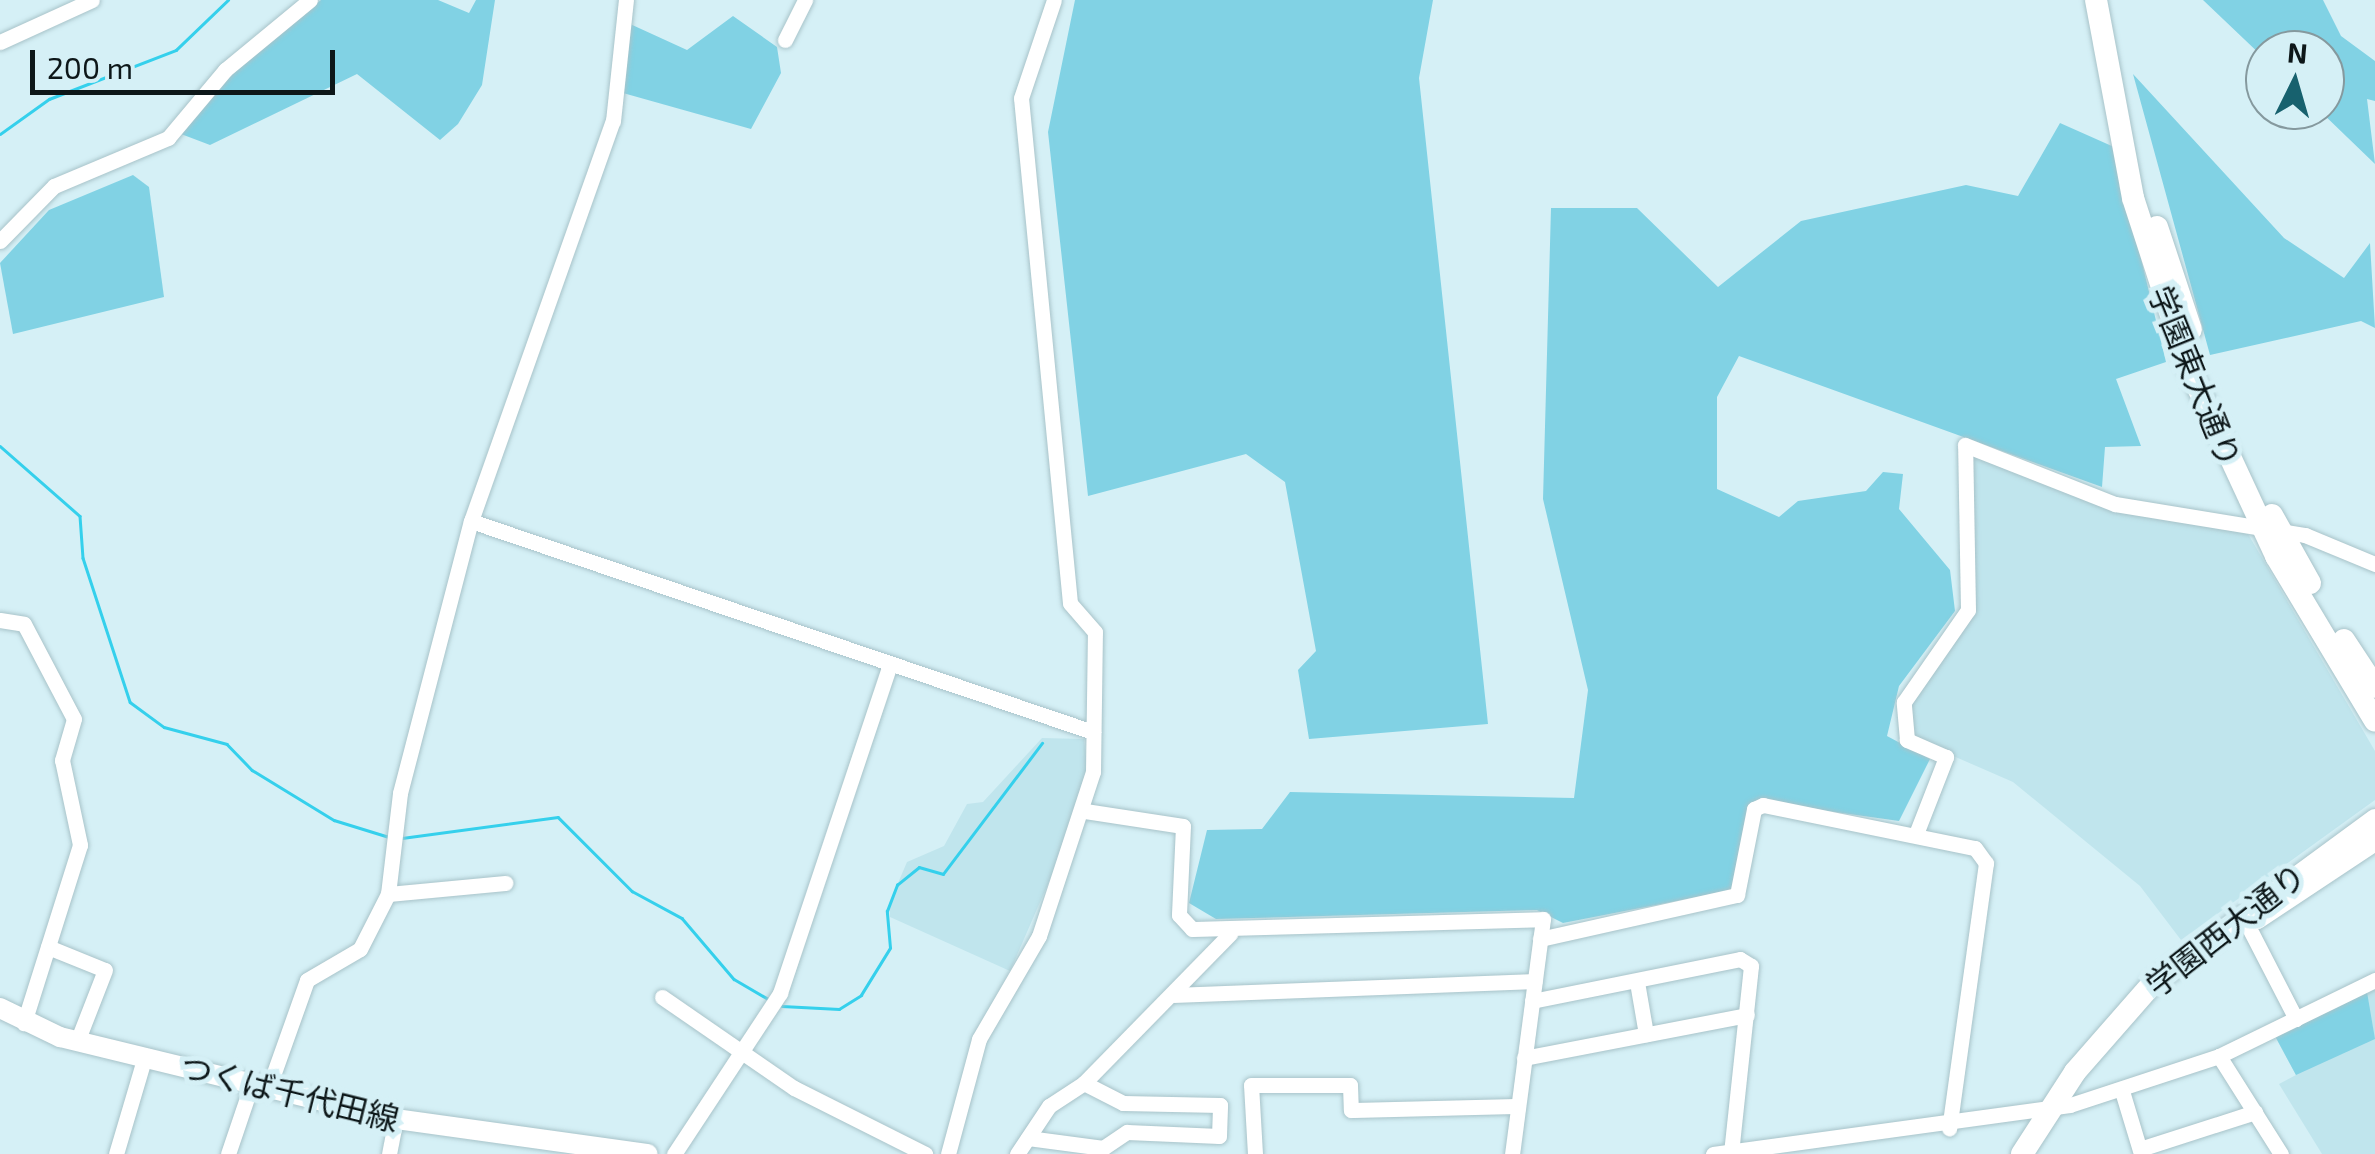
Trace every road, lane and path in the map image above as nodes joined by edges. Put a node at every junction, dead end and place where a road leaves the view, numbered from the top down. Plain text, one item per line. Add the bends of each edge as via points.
1 (280, 0) edge
2 (310, 0) edge
3 (626, 0) edge
4 (804, 0) edge
5 (1054, 0) edge
6 (2096, 0) edge
7 (2111, 0) edge
8 (88, 1) edge
9 (295, 12) junction
10 (785, 40) dead end
11 (0, 42) edge
12 (0, 242) edge
13 (471, 521) junction
14 (2272, 531) junction
15 (2375, 564) edge
16 (0, 620) edge
17 (890, 664) junction
18 (2375, 688) edge
19 (2375, 721) edge
20 (1093, 732) junction
21 (1085, 810) junction
22 (2375, 820) edge
23 (1916, 834) junction
24 (2375, 840) edge
25 (505, 882) dead end
26 (388, 894) junction
27 (2247, 924) junction
28 (1230, 934) junction
29 (1540, 939) junction
30 (48, 947) junction
31 (2375, 980) edge
32 (1535, 981) junction
33 (1637, 982) junction
34 (1174, 995) junction
35 (662, 997) dead end
36 (1532, 1002) junction
37 (0, 1008) edge
38 (1746, 1016) junction
39 (2296, 1019) junction
40 (24, 1024) junction
41 (1646, 1034) junction
42 (77, 1042) junction
43 (741, 1055) junction
44 (146, 1056) junction
45 (2220, 1056) junction
46 (1524, 1058) junction
47 (261, 1082) junction
48 (1084, 1083) junction
49 (2122, 1091) junction
50 (1518, 1106) junction
51 (2060, 1108) junction
52 (2256, 1112) junction
53 (396, 1119) junction
54 (1949, 1128) junction
55 (1028, 1138) junction
56 (2141, 1152) edge
57 (1731, 1153) edge
58 (116, 1154) edge
59 (228, 1154) edge
60 (389, 1154) edge
61 (648, 1154) edge
62 (674, 1154) edge
63 (926, 1154) edge
64 (948, 1154) edge
65 (1017, 1154) edge
66 (1254, 1154) edge
67 (1512, 1154) edge
68 (1713, 1154) edge
69 (2022, 1154) edge
70 (2040, 1154) edge
71 (2281, 1154) edge

1 - 9 street
2 - 9 street
3 - 13 street via 614,121
4 - 10 street
5 - 20 street via 1021,98 1070,603 1095,632
6 - 14 highway, 学園東大通り via 2154,272
7 - 14 highway, 学園東大通り via 2170,270
8 - 11 street
9 - 12 street via 225,70 168,138 54,186
13 - 17 street
13 - 26 street via 400,793
14 - 15 street
14 - 18 highway, 学園東大通り
14 - 19 highway, 学園東大通り
14 - 23 street via 2115,504 1964,445 1968,610 1904,702 1907,740 1946,758
16 - 30 street via 24,624 74,719 62,760 80,845
17 - 20 street
17 - 43 street via 780,993
20 - 21 street
21 - 28 street via 1183,826 1178,915 1192,929
21 - 64 street via 1038,936 979,1039
22 - 51 highway, 学園西大通り via 2173,964 2098,1042
23 - 29 street via 1763,805 1754,809 1737,895
23 - 54 street via 1975,848 1986,863
24 - 27 highway, 学園西大通り
25 - 26 street
26 - 47 street via 360,949 308,980
27 - 39 street
27 - 51 highway, 学園西大通り via 2174,983
28 - 29 street via 1543,919
28 - 34 street
29 - 32 street
30 - 40 street
30 - 42 street via 106,970
31 - 39 street
32 - 34 street
32 - 36 street
33 - 36 street
33 - 38 street via 1740,959 1751,966
33 - 41 street
34 - 48 street
35 - 43 street
36 - 46 street
37 - 40 main road, つくば千代田線
38 - 41 street
38 - 57 street
39 - 45 street
40 - 42 main road, つくば千代田線
41 - 46 street
42 - 44 main road, つくば千代田線
43 - 62 street
43 - 63 street
44 - 47 main road, つくば千代田線
44 - 58 street
45 - 49 street
45 - 52 street
46 - 50 street
47 - 53 main road, つくば千代田線
47 - 59 street
48 - 55 street via 1049,1106
48 - 55 street via 1123,1103 1220,1106 1219,1136 1128,1132 1103,1148
49 - 51 street
49 - 56 street
50 - 66 street via 1352,1110 1350,1085 1251,1086
50 - 67 street
51 - 54 street
51 - 69 highway, 学園西大通り
51 - 70 highway, 学園西大通り
52 - 56 street
52 - 71 street
53 - 60 street
53 - 61 main road, つくば千代田線
54 - 57 street
55 - 65 street
57 - 68 street

